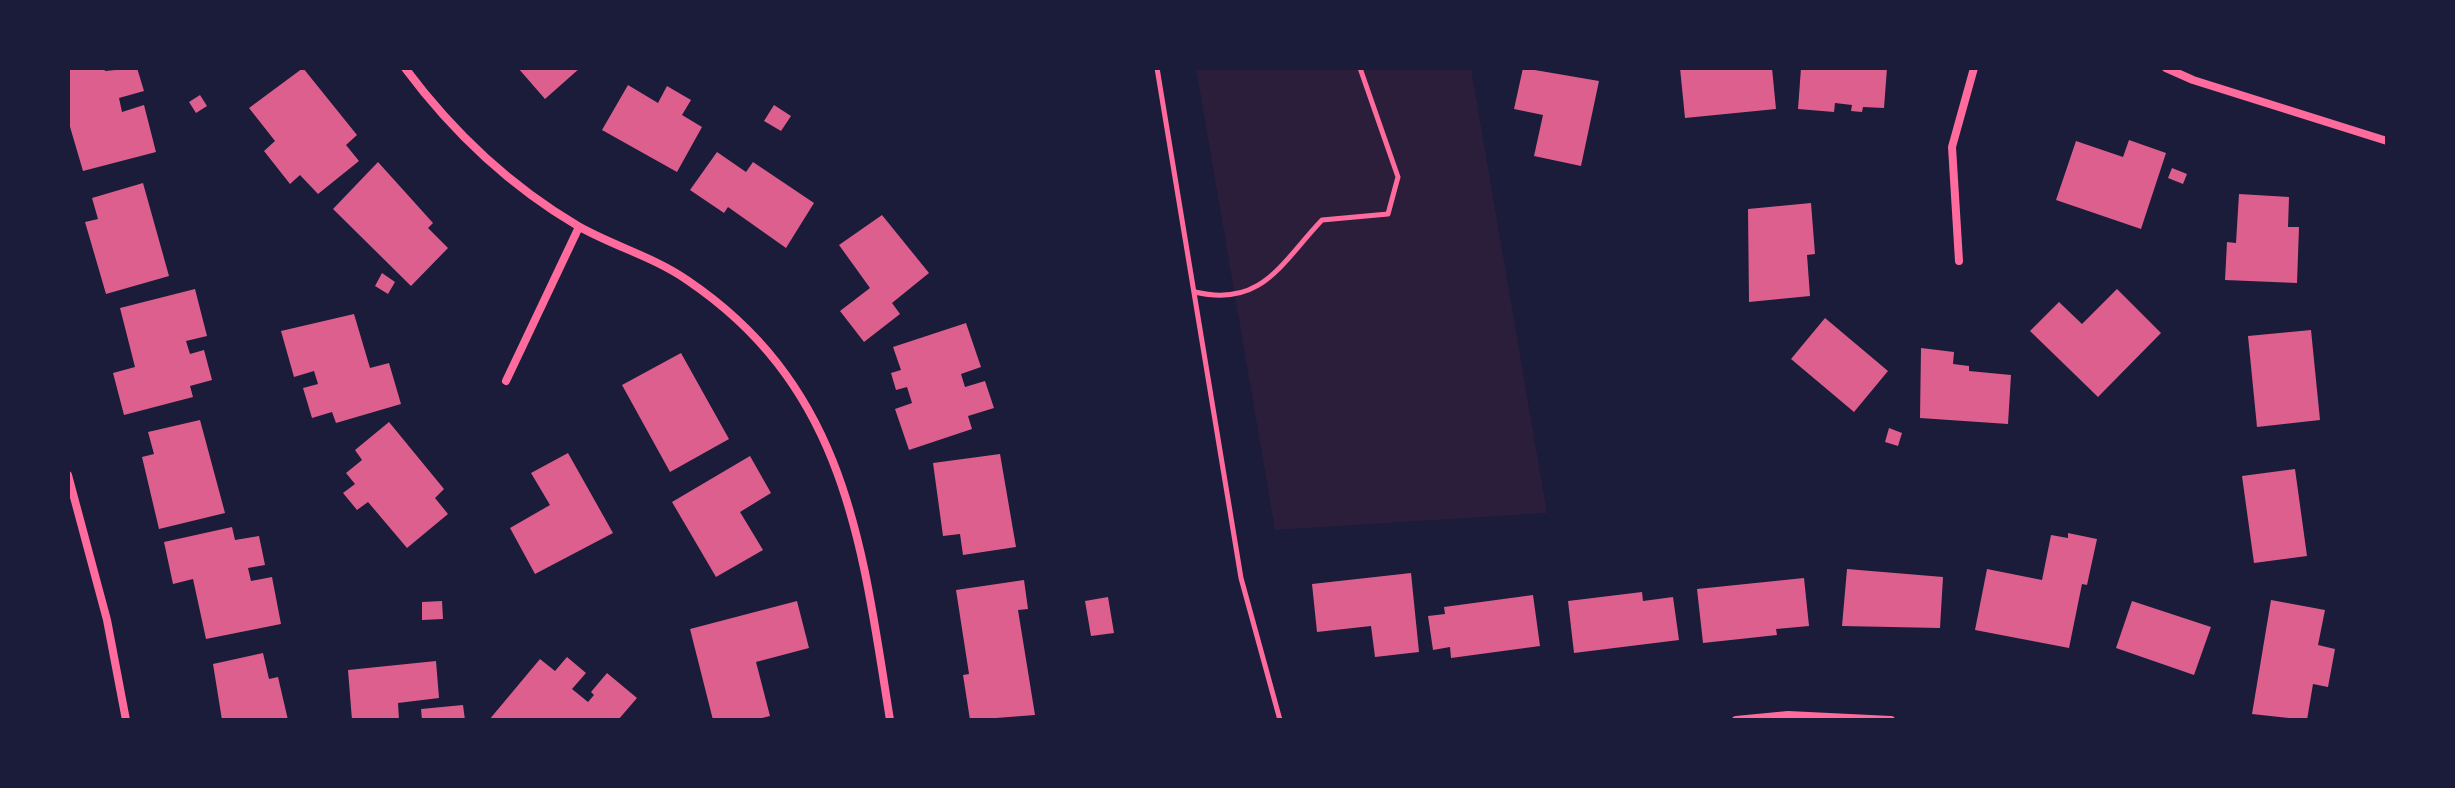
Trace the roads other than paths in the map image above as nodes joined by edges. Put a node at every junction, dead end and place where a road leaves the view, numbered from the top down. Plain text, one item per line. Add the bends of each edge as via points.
1 (405, 68) edge
2 (1974, 68) edge
3 (2166, 68) edge
4 (2387, 141) edge
5 (579, 227) junction
6 (1959, 261) dead end
7 (506, 381) dead end
8 (68, 475) edge
9 (126, 720) edge
10 (890, 720) edge
11 (1736, 720) edge
12 (1891, 720) edge

1 - 5 street via 465,140
2 - 6 street via 1952,147
3 - 4 street
5 - 7 street
5 - 10 street via 685,278 729,311 799,390 822,434 851,515 865,566
8 - 9 street via 107,620
11 - 12 street via 1788,715

